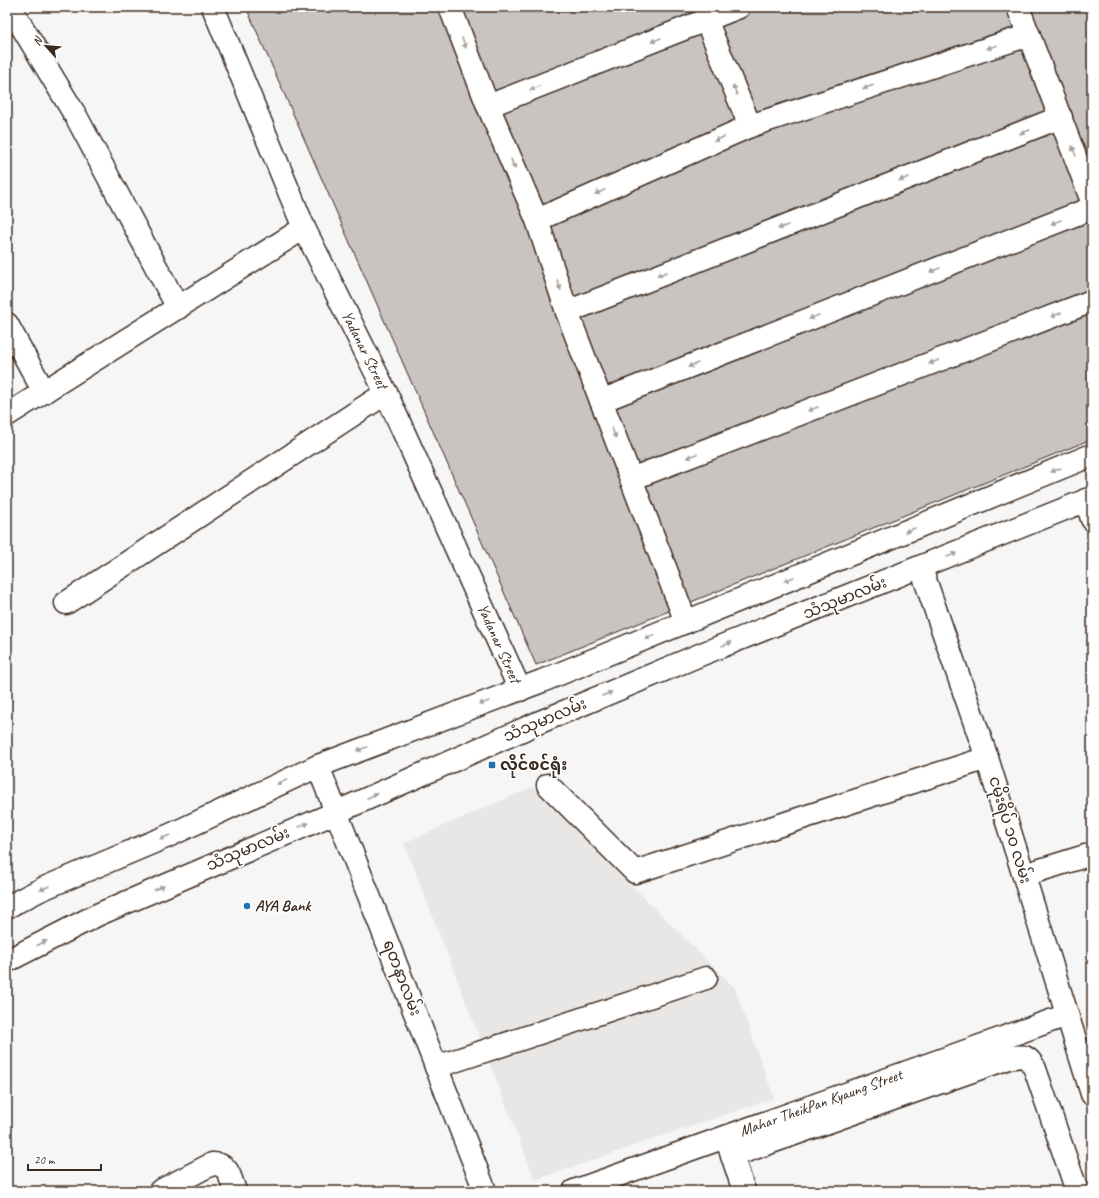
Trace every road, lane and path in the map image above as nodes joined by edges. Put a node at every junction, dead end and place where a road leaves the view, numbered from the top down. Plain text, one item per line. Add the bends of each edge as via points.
1 (10, 7) edge
2 (213, 7) edge
3 (450, 7) edge
4 (740, 7) edge
5 (1018, 7) edge
6 (706, 20) junction
7 (1029, 35) junction
8 (488, 106) junction
9 (1061, 117) junction
10 (750, 126) junction
11 (1092, 201) edge
12 (1092, 208) edge
13 (537, 220) junction
14 (304, 228) junction
15 (1092, 301) edge
16 (178, 308) junction
17 (567, 312) junction
18 (7, 324) edge
19 (44, 392) junction
20 (386, 393) junction
21 (602, 401) junction
22 (7, 416) edge
23 (1092, 455) edge
24 (632, 479) junction
25 (1090, 506) edge
26 (921, 568) junction
27 (66, 603) dead end
28 (686, 622) junction
29 (520, 690) junction
30 (987, 758) junction
31 (318, 766) junction
32 (548, 785) dead end
33 (336, 812) junction
34 (1092, 854) edge
35 (1024, 875) junction
36 (7, 907) edge
37 (7, 961) edge
38 (706, 978) dead end
39 (1067, 1015) junction
40 (436, 1067) junction
41 (1092, 1094) edge
42 (729, 1147) junction
43 (160, 1191) edge
44 (235, 1191) edge
45 (485, 1191) edge
46 (574, 1191) edge
47 (744, 1191) edge
48 (1077, 1191) edge

1 - 16 street via 77,118
2 - 14 street, Yadanar Street
3 -> 8 street
4 - 6 street
5 - 7 street
6 -> 8 street
10 -> 6 street
7 - 9 street
7 -> 10 street
8 -> 13 street
11 -> 9 street
9 -> 17 street
10 -> 13 street
12 -> 21 street
13 -> 17 street
14 - 16 street
14 - 20 street, Yadanar Street
15 -> 24 street
16 - 19 street
17 - 21 street
18 - 19 street
19 - 22 street
20 - 27 street
20 - 29 street, Yadanar Street
21 -> 24 street
23 -> 28 street
24 - 28 street
26 -> 25 street, သံသုမာလမ်း
26 - 30 street, ငမိုးရိပ် ၁၀ လမ်း
33 -> 26 street, သံသုမာလမ်း via 702,654
28 -> 29 street
29 -> 31 street
30 - 32 street via 635,872
30 - 35 street, ငမိုးရိပ် ၁၀ လမ်း
31 - 33 street, ရတနာလမ်း
31 -> 36 street
37 -> 33 street, သံသုမာလမ်း via 97,914
33 - 40 street, ရတနာလမ်း
34 - 35 street
35 - 39 street, ငမိုးရိပ် ၁၀ လမ်း
38 - 40 street
39 - 41 street, ငမိုးရိပ် ၁၀ လမ်း
39 - 42 street, Mahar TheikPan Kyaung Street
40 - 45 street, ရတနာလမ်း
42 - 46 street, Mahar TheikPan Kyaung Street
42 - 47 street
42 - 48 street via 1022,1056 1029,1058 1035,1069
43 - 44 street via 212,1164 219,1164 227,1170

